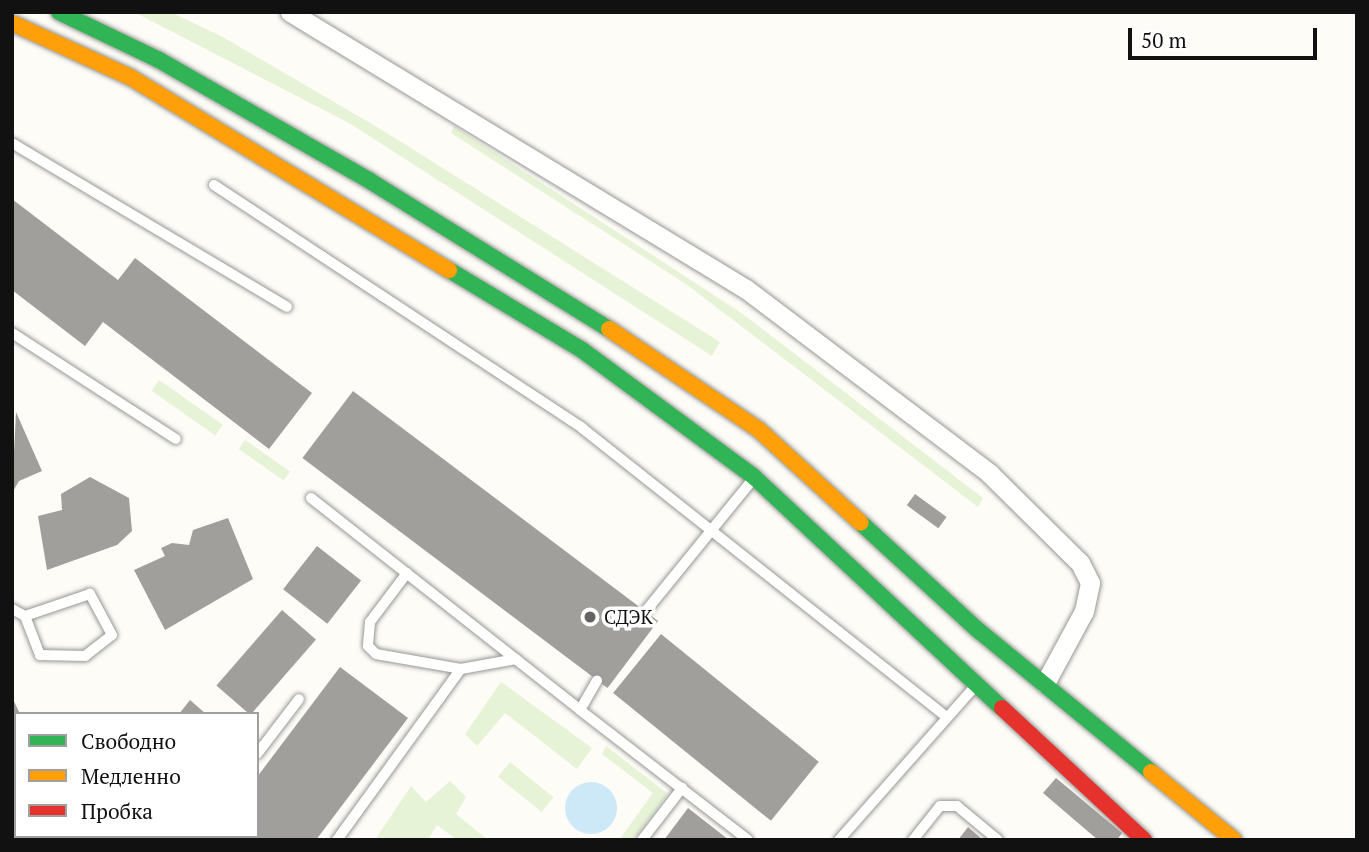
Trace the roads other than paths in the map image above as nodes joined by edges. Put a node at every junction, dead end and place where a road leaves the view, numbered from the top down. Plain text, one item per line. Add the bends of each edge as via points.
1 (59, 12) edge
2 (290, 12) edge
3 (12, 23) edge
4 (12, 143) edge
5 (214, 185) dead end
6 (287, 307) dead end
7 (12, 333) edge
8 (176, 439) dead end
9 (754, 478) junction
10 (311, 498) dead end
11 (712, 531) junction
12 (407, 573) junction
13 (12, 609) edge
14 (645, 612) dead end
15 (25, 616) junction
16 (516, 659) junction
17 (461, 669) junction
18 (597, 681) dead end
19 (978, 682) junction
20 (1045, 683) junction
21 (299, 699) dead end
22 (580, 710) junction
23 (945, 716) junction
24 (259, 751) edge
25 (682, 788) junction
26 (337, 840) edge
27 (642, 840) edge
28 (748, 840) edge
29 (839, 840) edge
30 (913, 840) edge
31 (998, 840) edge
32 (1144, 840) edge
33 (1234, 840) edge

1 - 20 main road via 159,60 370,181 538,282 758,429
2 - 20 street via 746,289 989,473 1080,563 1090,583 1084,611
3 - 9 main road via 130,77 582,351
4 - 6 lane
5 - 11 lane via 582,428
7 - 8 lane
9 - 11 lane
9 - 19 main road
10 - 12 lane
11 - 14 lane
11 - 23 lane
12 - 16 lane
12 - 17 lane via 370,621 368,646 397,660
13 - 15 lane
15 - 15 lane via 40,655 85,656 112,635 90,594
16 - 17 lane
16 - 22 lane
17 - 26 lane
18 - 22 lane
19 - 23 lane
19 - 32 main road
20 - 33 main road
21 - 24 lane
22 - 25 lane
23 - 29 lane
25 - 27 lane
25 - 28 lane
30 - 31 lane via 940,806 957,806

